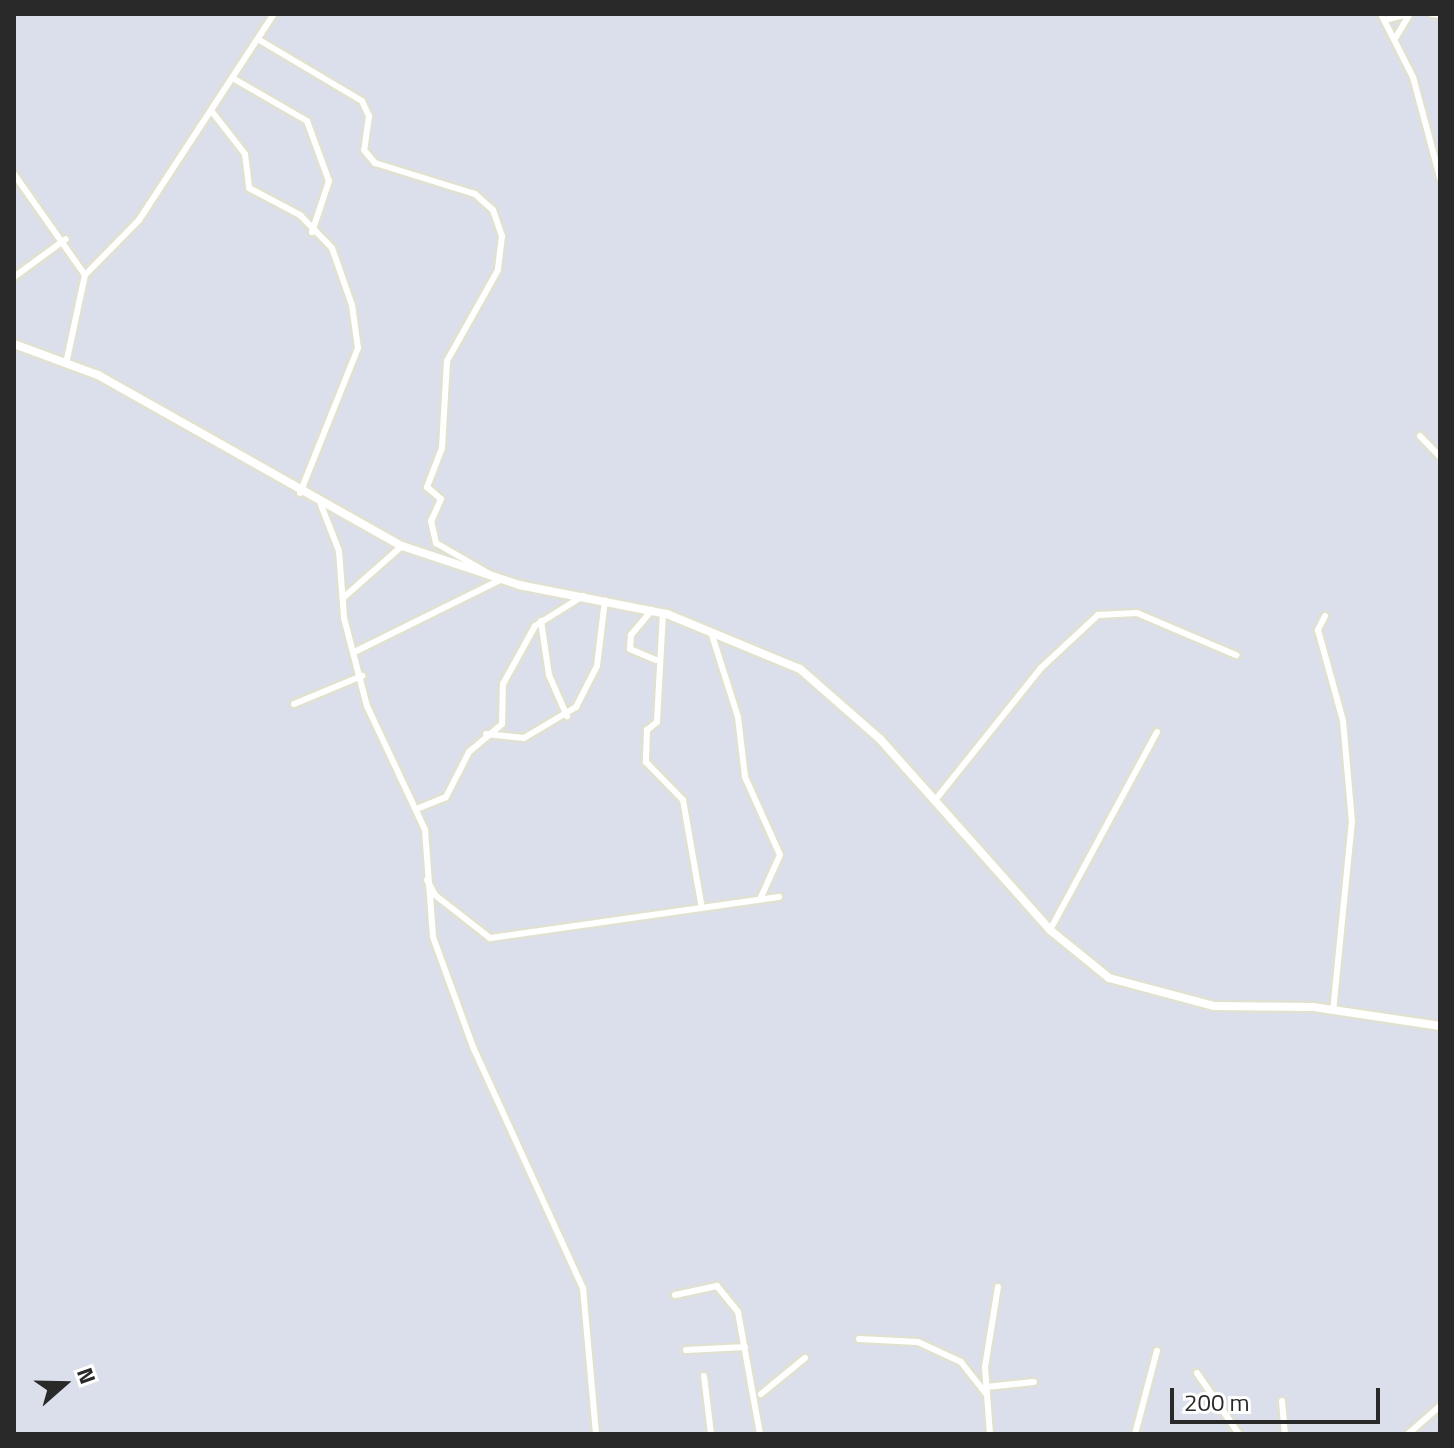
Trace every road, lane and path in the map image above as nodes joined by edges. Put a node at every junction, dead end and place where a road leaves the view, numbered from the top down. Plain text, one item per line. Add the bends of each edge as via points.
1 (274, 14) edge
2 (1409, 14) edge
3 (1432, 14) edge
4 (1440, 15) edge
5 (1383, 17) edge
6 (1396, 37) junction
7 (261, 41) junction
8 (236, 80) junction
9 (213, 113) junction
10 (14, 174) edge
11 (1440, 178) edge
12 (312, 232) junction
13 (66, 239) junction
14 (85, 275) junction
15 (14, 277) edge
16 (14, 344) edge
17 (67, 359) junction
18 (1420, 436) dead end
19 (1440, 457) edge
20 (300, 493) junction
21 (321, 505) junction
22 (402, 546) junction
23 (500, 580) junction
24 (583, 596) junction
25 (343, 598) junction
26 (605, 600) junction
27 (652, 610) junction
28 (663, 613) junction
29 (1325, 616) dead end
30 (541, 621) junction
31 (710, 628) junction
32 (354, 652) junction
33 (1236, 655) dead end
34 (656, 660) junction
35 (362, 676) junction
36 (294, 704) dead end
37 (567, 716) junction
38 (1157, 732) dead end
39 (486, 734) junction
40 (936, 799) junction
41 (419, 808) junction
42 (426, 879) junction
43 (761, 897) junction
44 (779, 897) dead end
45 (701, 903) junction
46 (1050, 930) junction
47 (1333, 1010) junction
48 (1440, 1026) edge
49 (998, 1287) dead end
50 (675, 1295) dead end
51 (859, 1339) dead end
52 (745, 1347) junction
53 (686, 1350) dead end
54 (1157, 1351) dead end
55 (805, 1358) dead end
56 (1197, 1373) dead end
57 (704, 1376) dead end
58 (754, 1378) junction
59 (1034, 1382) dead end
60 (986, 1391) junction
61 (761, 1394) junction
62 (1282, 1401) dead end
63 (757, 1403) junction
64 (1440, 1406) edge
65 (596, 1434) edge
66 (711, 1434) edge
67 (760, 1434) edge
68 (990, 1434) edge
69 (1135, 1434) edge
70 (1239, 1434) edge
71 (1285, 1434) edge
72 (1408, 1434) edge

1 - 7 street
2 - 5 street
2 - 6 street
3 - 4 street
5 - 6 street
6 - 11 street
7 - 8 street
7 - 23 street via 362,101 369,116 364,150 375,163 475,194 497,217 502,256 459,350 447,361 442,448 427,488 441,499 431,521 436,543
8 - 9 street
8 - 12 street via 307,121 329,181
9 - 12 street via 245,154 249,188 298,213
9 - 14 street via 139,220
10 - 13 street
12 - 20 street via 337,259 358,344
13 - 14 street
13 - 15 street
14 - 17 street
16 - 17 street
17 - 20 street
18 - 19 street
20 - 21 street
21 - 22 street
21 - 25 street via 339,551
22 - 23 street
22 - 25 street
23 - 24 street
23 - 32 street
24 - 26 street
24 - 30 street
25 - 32 street
26 - 27 street
26 - 37 street via 597,666
27 - 28 street
27 - 34 street via 631,635 630,649
28 - 31 street
28 - 34 street
29 - 47 street via 1318,630 1343,721 1352,821
30 - 37 street via 549,675
30 - 39 street via 503,684 502,724
31 - 40 street via 809,675
31 - 43 street via 738,717 745,777 780,855
32 - 35 street
33 - 40 street via 1137,613 1098,615 1041,668
34 - 45 street via 657,722 647,730 646,762 683,800
35 - 36 street
35 - 41 street via 370,714
37 - 39 street via 513,740
38 - 46 street
39 - 41 street via 446,797
40 - 46 street
41 - 42 street
42 - 45 street via 435,895 490,938
42 - 65 street via 427,915 458,1008 583,1288
43 - 44 street
43 - 45 street
46 - 47 street via 1109,978 1166,997 1214,1006
47 - 48 street
49 - 60 street
50 - 52 street via 724,1291 743,1321
51 - 60 street via 918,1342 961,1362
52 - 53 street
52 - 58 street
54 - 69 street
55 - 61 street
56 - 70 street
57 - 66 street
58 - 61 street
58 - 63 street
59 - 60 street
60 - 68 street
61 - 63 street
62 - 71 street
63 - 67 street
64 - 72 street

